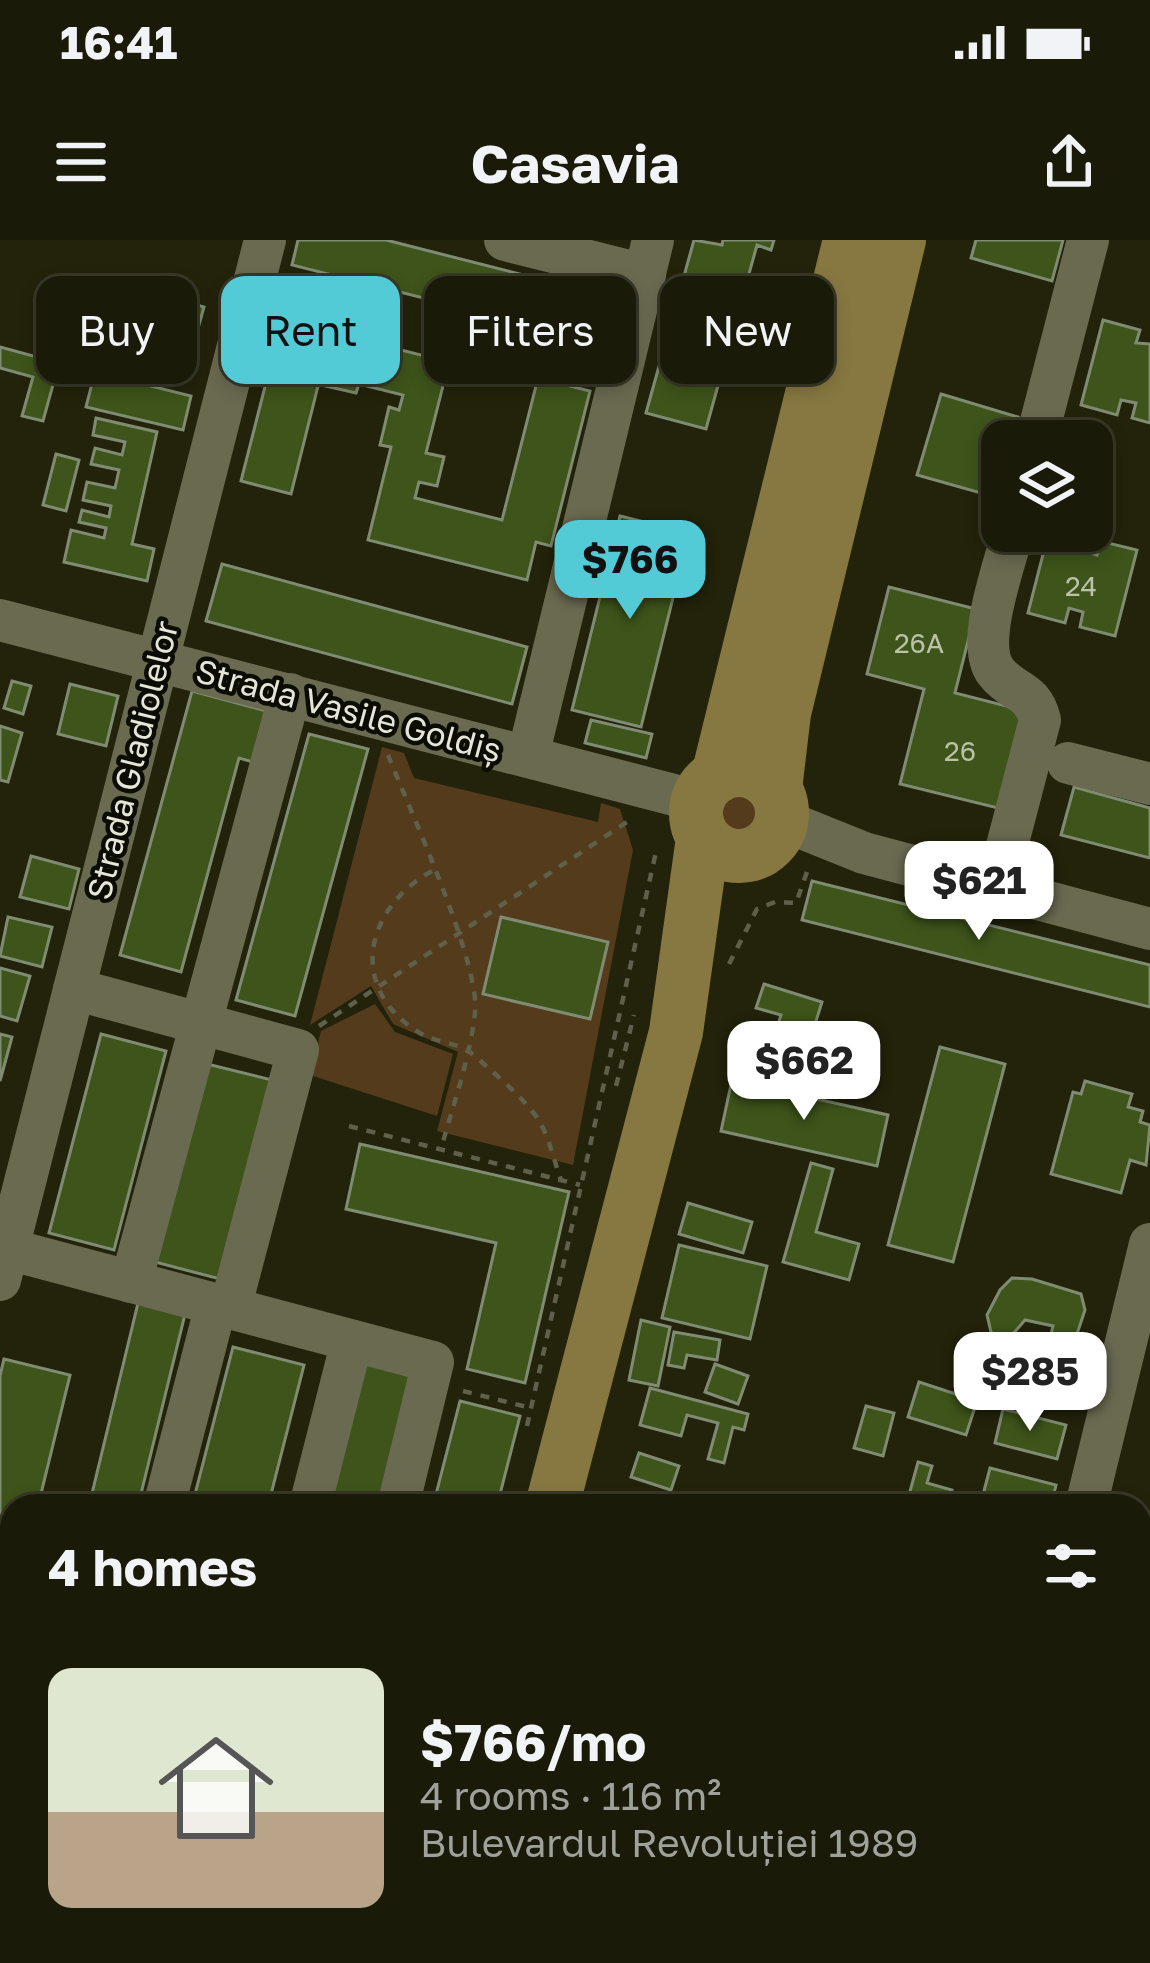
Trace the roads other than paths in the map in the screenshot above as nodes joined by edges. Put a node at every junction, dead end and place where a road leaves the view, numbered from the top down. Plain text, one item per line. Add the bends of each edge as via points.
1 (265, 240) edge
2 (505, 240) edge
3 (850, 240) edge
4 (899, 240) edge
5 (1088, 240) edge
6 (649, 258) edge
7 (1041, 420) edge
8 (1008, 552) edge
9 (0, 620) edge
10 (158, 660) junction
11 (290, 694) junction
12 (528, 756) junction
13 (1068, 763) dead end
14 (1150, 784) edge
15 (697, 802) junction
16 (780, 832) junction
17 (996, 888) junction
18 (1150, 929) edge
19 (74, 989) junction
20 (202, 1023) junction
21 (676, 1032) junction
22 (1150, 1244) edge
23 (4, 1264) edge
24 (131, 1282) junction
25 (223, 1307) junction
26 (352, 1341) junction
27 (168, 1494) edge
28 (313, 1494) edge
29 (401, 1494) edge
30 (555, 1494) edge
31 (1089, 1494) edge

1 - 10 street, Strada Gladiolelor
2 - 6 street
3 - 15 main road
4 - 16 main road via 784,713
5 - 7 street
6 - 12 street
8 - 17 street via 986,650 994,670 1036,704 1040,721
9 - 10 street, Strada Vasile Goldiș
10 - 11 street, Strada Vasile Goldiș
10 - 19 street, Strada Gladiolelor
11 - 12 street, Strada Vasile Goldiș
11 - 20 street
12 - 15 street, Strada Vasile Goldiș
13 - 14 street
15 - 16 main road via 726,854
15 - 16 main road via 743,770 766,780
15 - 21 main road
16 - 17 street
16 - 21 main road
17 - 18 street
19 - 20 street
19 - 23 street, Strada Gladiolelor
20 - 24 street
20 - 25 street via 298,1050
21 - 30 main road
22 - 31 street
23 - 24 street
24 - 25 street
25 - 26 street
25 - 27 street
26 - 28 street
26 - 29 street via 433,1362

